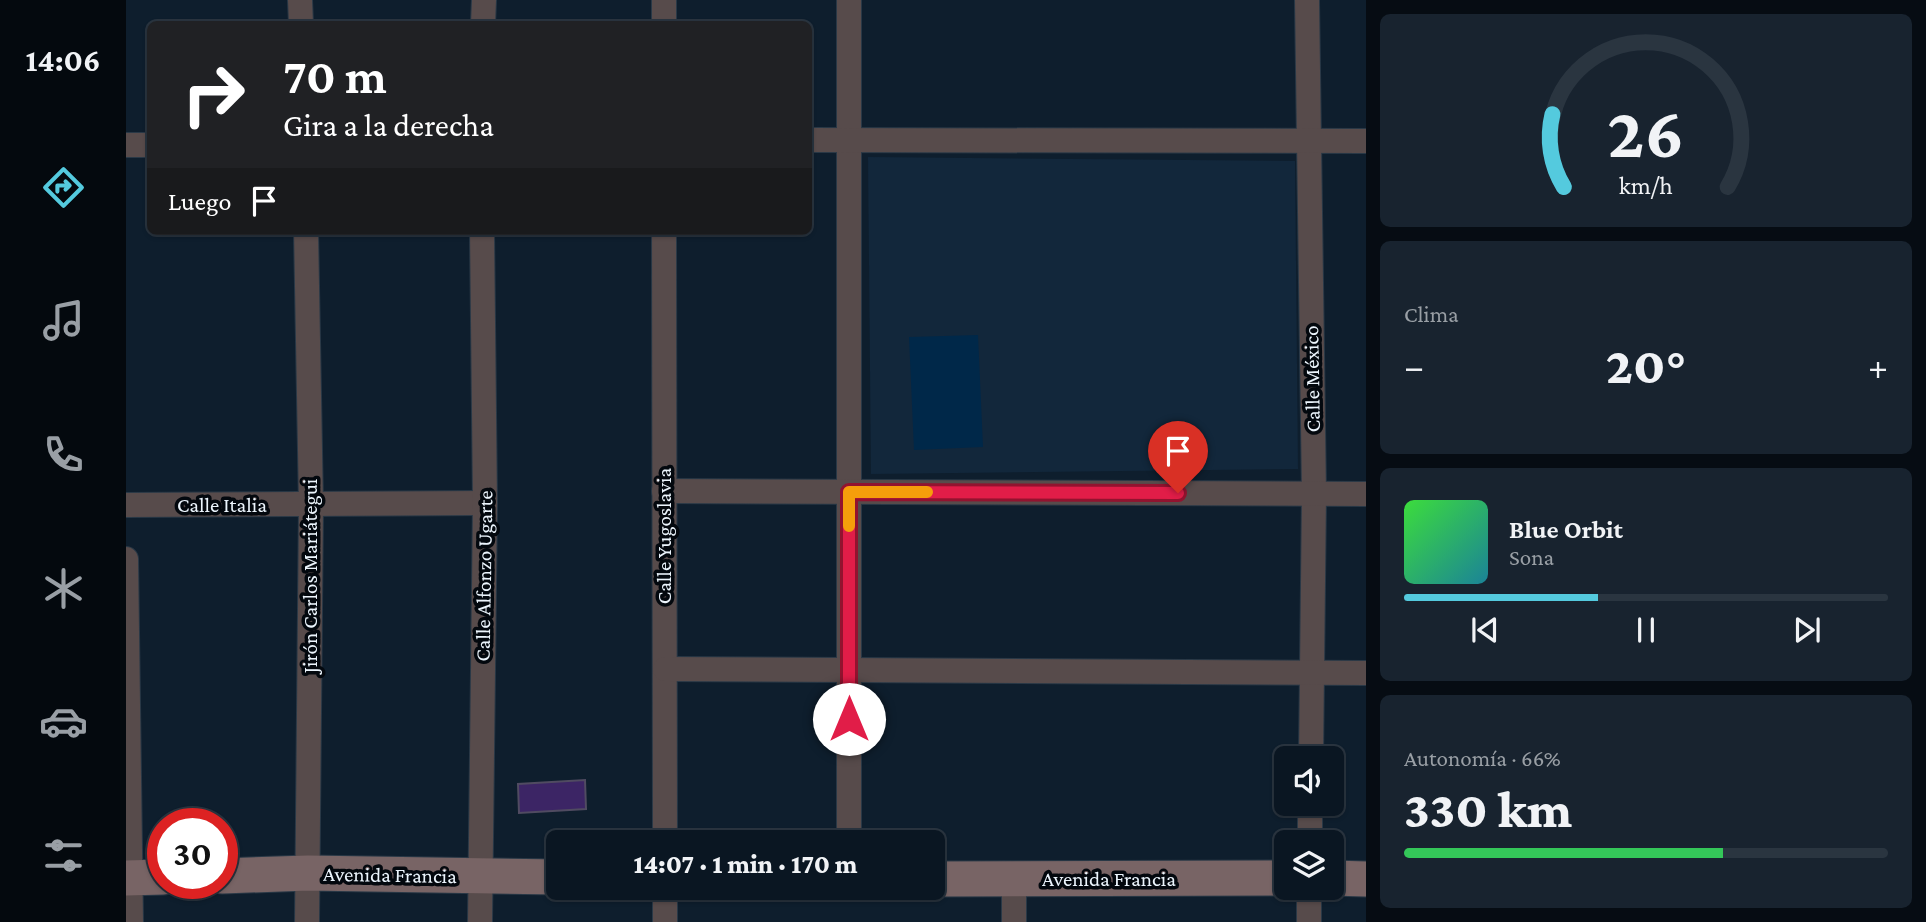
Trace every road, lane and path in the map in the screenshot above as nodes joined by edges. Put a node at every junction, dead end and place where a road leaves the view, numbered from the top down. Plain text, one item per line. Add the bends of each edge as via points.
1 (300, 0) edge
2 (484, 0) edge
3 (664, 0) edge
4 (849, 0) edge
5 (1307, 0) edge
6 (300, 21) edge
7 (483, 21) edge
8 (664, 21) edge
9 (812, 140) edge
10 (849, 140) junction
11 (1308, 141) junction
12 (1366, 141) edge
13 (126, 145) edge
14 (147, 145) edge
15 (306, 235) edge
16 (482, 235) edge
17 (664, 235) edge
18 (664, 491) junction
19 (849, 492) junction
20 (1314, 494) junction
21 (1366, 494) edge
22 (485, 503) junction
23 (126, 505) edge
24 (311, 505) junction
25 (126, 559) edge
26 (665, 669) junction
27 (849, 670) junction
28 (1312, 673) junction
29 (1366, 673) edge
30 (1311, 746) edge
31 (665, 830) edge
32 (849, 830) edge
33 (308, 873) junction
34 (238, 875) edge
35 (480, 876) junction
36 (546, 877) edge
37 (140, 878) edge
38 (1274, 878) edge
39 (1344, 878) edge
40 (945, 879) edge
41 (1014, 879) junction
42 (1366, 879) edge
43 (665, 900) edge
44 (1309, 900) edge
45 (131, 922) edge
46 (307, 922) edge
47 (480, 922) edge
48 (665, 922) edge
49 (1014, 922) edge
50 (1309, 922) edge

1 - 6 street
2 - 7 street
3 - 8 street
4 - 10 street
5 - 11 street, Calle México
9 - 10 street
10 - 11 street
10 - 19 street
11 - 12 street
11 - 20 street, Calle México
13 - 14 street
15 - 24 street, Jirón Carlos Mariátegui
16 - 22 street, Calle Alfonzo Ugarte
17 - 18 street, Calle Yugoslavia
18 - 19 street
18 - 26 street, Calle Yugoslavia
19 - 20 street
19 - 27 street
20 - 21 street
20 - 28 street, Calle México
22 - 24 street, Calle Italia
22 - 35 street, Calle Alfonzo Ugarte
23 - 24 street, Calle Italia
24 - 33 street, Jirón Carlos Mariátegui
25 - 37 street
26 - 27 street
26 - 31 street, Calle Yugoslavia
27 - 28 street
27 - 32 street
28 - 29 street
28 - 30 street, Calle México
33 - 34 street, Avenida Francia
33 - 35 street, Avenida Francia
33 - 46 street, Jirón Carlos Mariátegui
35 - 36 street, Avenida Francia
35 - 47 street, Calle Alfonzo Ugarte
37 - 45 street
38 - 41 street, Avenida Francia
39 - 42 street
40 - 41 street, Avenida Francia
41 - 49 street
43 - 48 street
44 - 50 street

